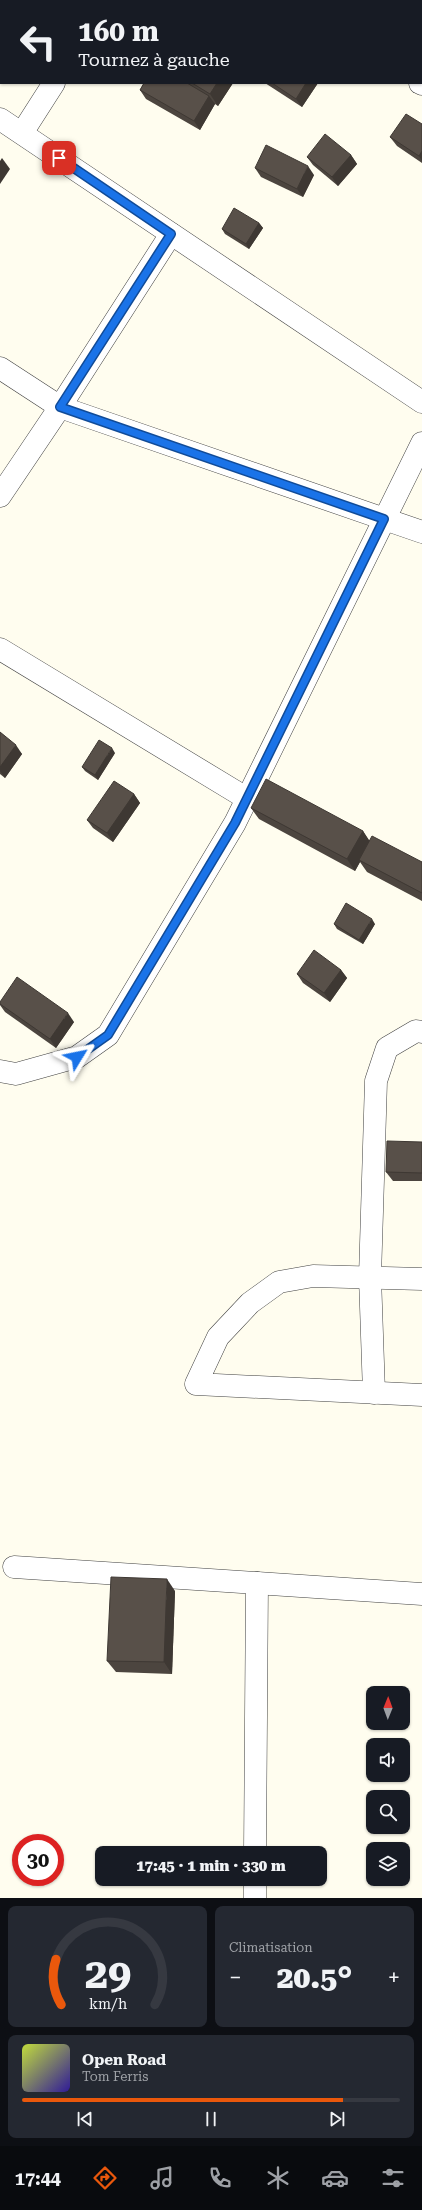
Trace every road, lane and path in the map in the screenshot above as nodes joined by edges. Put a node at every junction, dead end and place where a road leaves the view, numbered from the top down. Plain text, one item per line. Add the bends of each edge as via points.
1 (53, 84) edge
2 (0, 118) edge
3 (22, 133) junction
4 (171, 234) junction
5 (0, 368) edge
6 (422, 402) edge
7 (60, 407) junction
8 (422, 443) edge
9 (0, 496) edge
10 (384, 519) junction
11 (422, 532) edge
12 (0, 649) edge
13 (246, 798) junction
14 (422, 1032) edge
15 (0, 1071) edge
16 (370, 1277) junction
17 (422, 1279) edge
18 (374, 1393) junction
19 (422, 1395) edge
20 (14, 1567) dead end
21 (257, 1583) junction
22 (422, 1594) edge
23 (255, 1846) edge
24 (255, 1886) edge
25 (255, 1898) edge

1 - 3 street
2 - 3 street
3 - 4 street
4 - 6 street
4 - 7 street
5 - 7 street
7 - 9 street
7 - 10 street
8 - 10 street
10 - 11 street
10 - 13 street
12 - 13 street
13 - 15 street via 235,823 108,1035 77,1057 16,1074
14 - 16 street via 416,1031 387,1048 376,1081
16 - 17 street
16 - 18 street
16 - 18 street via 313,1276 279,1282 250,1303 218,1337 196,1384
18 - 19 street
20 - 21 street
21 - 22 street
21 - 23 street
24 - 25 street

